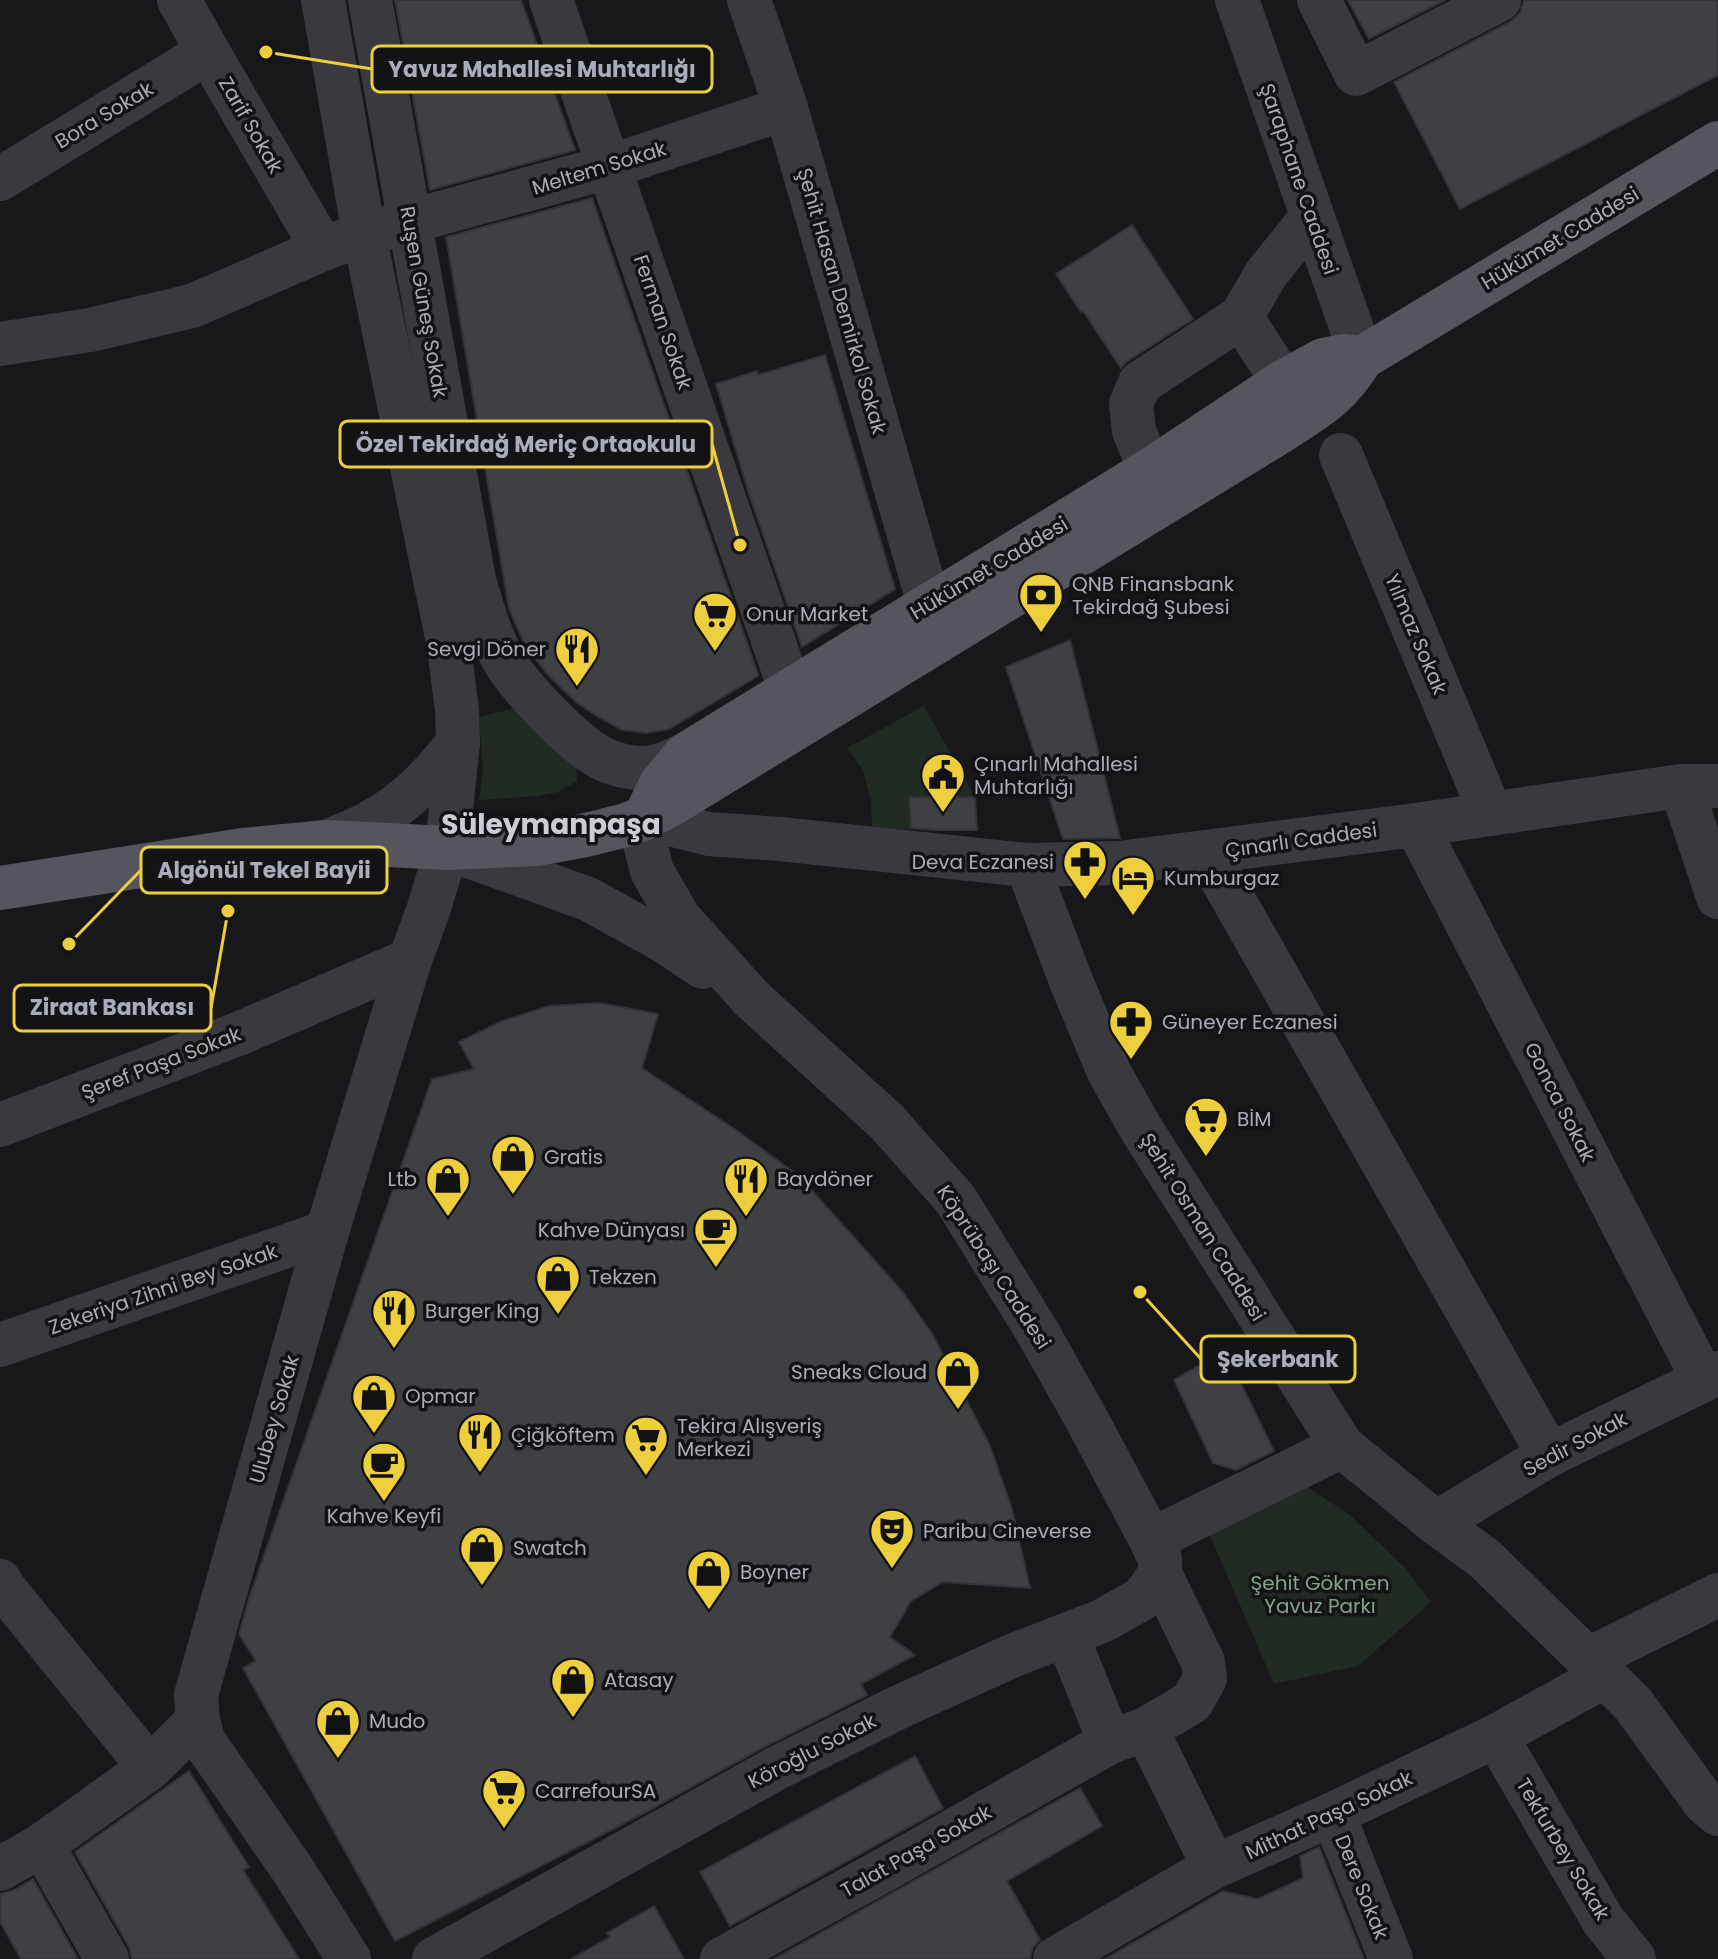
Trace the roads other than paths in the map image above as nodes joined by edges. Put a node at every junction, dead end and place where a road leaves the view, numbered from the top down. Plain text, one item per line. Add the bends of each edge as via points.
1 (179, 0) edge
2 (323, 0) edge
3 (370, 0) edge
4 (551, 0) edge
5 (749, 0) edge
6 (1237, 0) edge
7 (1319, 0) edge
8 (1499, 0) edge
9 (208, 52) junction
10 (786, 108) junction
11 (1718, 143) edge
12 (609, 167) junction
13 (0, 179) edge
14 (1312, 217) junction
15 (410, 222) junction
16 (364, 234) junction
17 (323, 249) junction
18 (1241, 317) junction
19 (0, 344) edge
20 (1362, 358) junction
21 (1283, 382) junction
22 (1341, 455) dead end
23 (1158, 486) junction
24 (929, 604) junction
25 (790, 689) junction
26 (458, 743) junction
27 (685, 755) junction
28 (1700, 786) edge
29 (1491, 814) junction
30 (645, 818) junction
31 (1416, 825) junction
32 (327, 842) junction
33 (447, 848) junction
34 (1207, 853) junction
35 (1027, 865) junction
36 (0, 888) edge
37 (1718, 897) edge
38 (410, 960) junction
39 (752, 999) junction
40 (0, 1125) edge
41 (327, 1232) junction
42 (0, 1345) edge
43 (1711, 1376) edge
44 (1342, 1446) junction
45 (1549, 1455) junction
46 (1436, 1523) junction
47 (1156, 1557) junction
48 (0, 1581) edge
49 (1718, 1595) edge
50 (1067, 1636) junction
51 (1596, 1668) junction
52 (198, 1720) junction
53 (1128, 1735) junction
54 (1496, 1736) junction
55 (150, 1768) junction
56 (1714, 1804) edge
57 (1333, 1814) junction
58 (42, 1845) junction
59 (1214, 1867) junction
60 (0, 1869) edge
61 (107, 1959) edge
62 (349, 1959) edge
63 (434, 1959) edge
64 (722, 1959) edge
65 (1055, 1959) edge
66 (1391, 1959) edge
67 (1634, 1959) edge

1 - 9 street, Zarif Sokak
2 - 16 street
3 - 15 street, Ruşen Güneş Sokak
4 - 12 street, Ferman Sokak
5 - 10 street, Şehit Hasan Demirkol Sokak
6 - 14 street, Şaraphane Caddesi
7 - 8 street via 1356,74
9 - 13 street, Bora Sokak
9 - 17 street, Zarif Sokak
10 - 12 street, Meltem Sokak
10 - 24 street, Şehit Hasan Demirkol Sokak
11 - 20 main road, Hükümet Caddesi
12 - 15 street, Meltem Sokak
12 - 25 street, Ferman Sokak
14 - 18 street via 1266,274
14 - 20 street, Şaraphane Caddesi
15 - 16 street, Meltem Sokak
15 - 27 street, Ruşen Güneş Sokak via 474,580 494,640 508,667 538,702 597,756 639,768
16 - 17 street
16 - 26 street via 449,647
17 - 19 street via 192,306
18 - 21 street
18 - 23 street via 1140,383 1131,404 1134,431
20 - 21 main road, Hükümet Caddesi via 1323,360
20 - 23 main road, Hükümet Caddesi via 1322,404
21 - 23 main road, Hükümet Caddesi
22 - 29 street, Yılmaz Sokak
23 - 24 main road, Hükümet Caddesi
23 - 30 main road, Hükümet Caddesi via 837,704
24 - 25 main road, Hükümet Caddesi
25 - 27 main road, Hükümet Caddesi
26 - 32 street via 402,802
26 - 33 street, Ulubey Sokak
27 - 30 main road, Hükümet Caddesi via 661,784
28 - 29 street, Çınarlı Caddesi
28 - 37 street
29 - 31 street, Çınarlı Caddesi
30 - 33 main road, Hükümet Caddesi via 536,844
30 - 35 street, Çınarlı Caddesi via 709,834
30 - 39 street, Köprübaşı Caddesi via 652,871 679,918
31 - 34 street, Çınarlı Caddesi
31 - 43 street, Gonca Sokak
32 - 33 main road, Hükümet Caddesi
32 - 36 main road, Hükümet Caddesi
33 - 38 street, Ulubey Sokak
33 - 39 street, Köprübaşı Caddesi via 588,899
34 - 35 street, Çınarlı Caddesi via 1119,863
34 - 45 street
35 - 44 street, Şehit Osman Caddesi via 1109,1072
38 - 40 street, Şeref Paşa Sokak via 238,1034
38 - 41 street, Ulubey Sokak
39 - 47 street, Köprübaşı Caddesi via 887,1122 956,1200 1087,1420
41 - 42 street, Zekeriya Zihni Bey Sokak
41 - 52 street, Ulubey Sokak via 196,1695
43 - 45 street, Sedir Sokak
44 - 46 street, Şehit Osman Caddesi
44 - 47 street
45 - 46 street, Sedir Sokak
46 - 51 street, Şehit Osman Caddesi via 1485,1559
47 - 50 street, Köroğlu Sokak via 1143,1598
47 - 53 street, Köprübaşı Caddesi via 1203,1662 1205,1678 1192,1702
48 - 55 street
49 - 51 street, Mithat Paşa Sokak
50 - 53 street
50 - 63 street, Köroğlu Sokak via 950,1683 775,1769
51 - 54 street, Mithat Paşa Sokak
51 - 56 street, Şehit Osman Caddesi via 1633,1704
52 - 55 street
52 - 62 street, Ulubey Sokak via 203,1740
53 - 59 street
53 - 64 street, Talat Paşa Sokak
54 - 57 street, Mithat Paşa Sokak
54 - 67 street, Tekfurbey Sokak via 1603,1920
55 - 58 street
57 - 59 street, Mithat Paşa Sokak
57 - 66 street, Dere Sokak
58 - 60 street
58 - 61 street
59 - 65 street, Mithat Paşa Sokak

